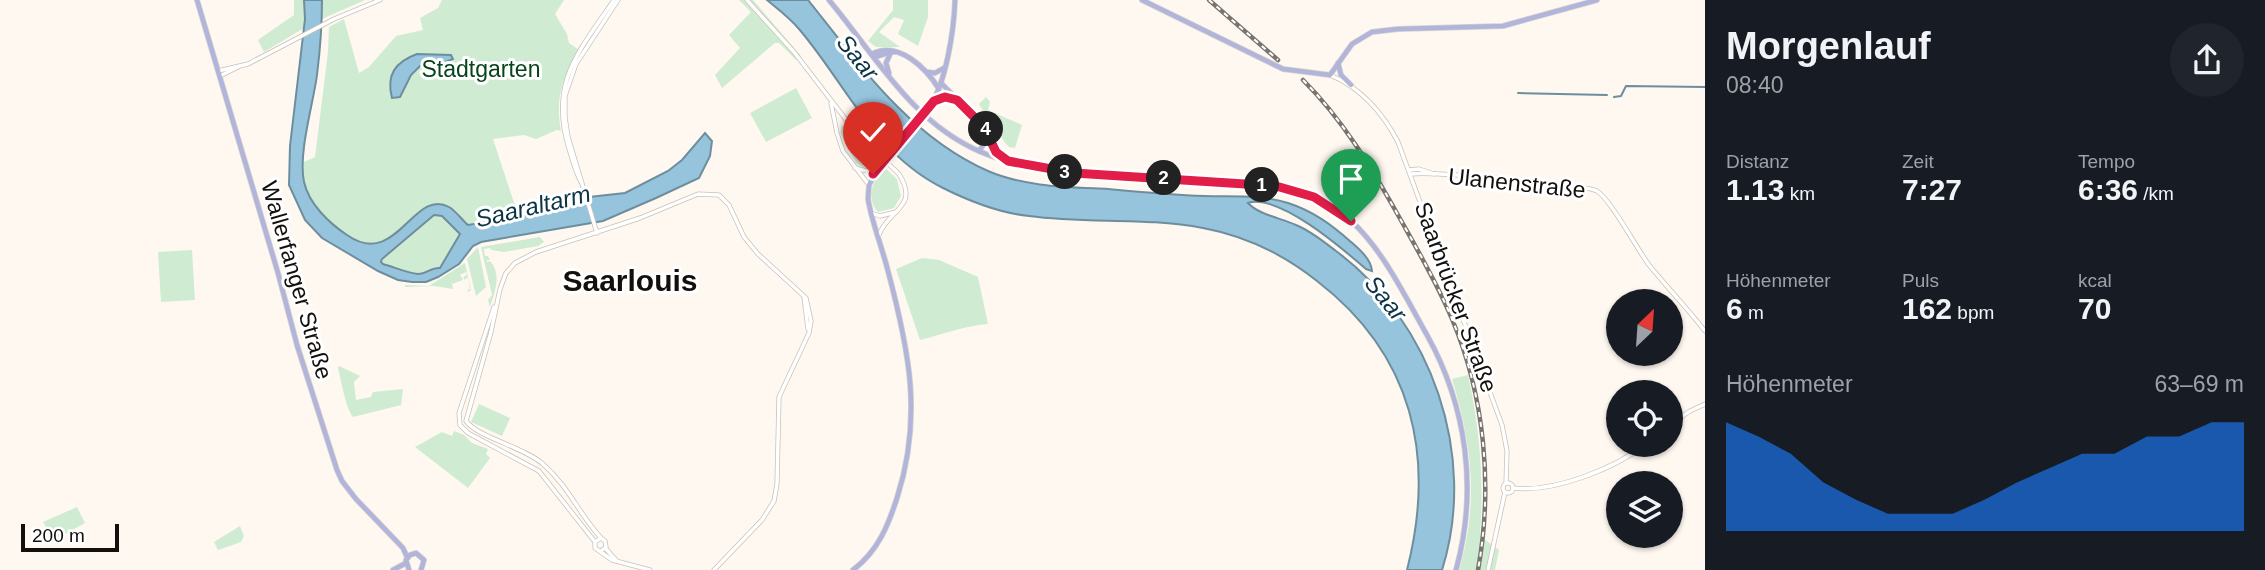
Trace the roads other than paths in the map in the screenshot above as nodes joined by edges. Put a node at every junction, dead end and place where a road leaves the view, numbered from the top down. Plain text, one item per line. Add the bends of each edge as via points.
1 (197, 0) edge
2 (380, 0) edge
3 (616, 0) edge
4 (747, 0) edge
5 (829, 0) edge
6 (955, 0) edge
7 (1142, 0) edge
8 (1597, 0) edge
9 (891, 52) junction
10 (900, 52) junction
11 (874, 55) junction
12 (1339, 61) junction
13 (944, 68) junction
14 (923, 70) junction
15 (219, 73) junction
16 (1330, 75) junction
17 (890, 77) junction
18 (1351, 85) junction
19 (940, 86) junction
20 (957, 100) junction
21 (831, 101) junction
22 (934, 101) junction
23 (844, 118) junction
24 (987, 131) junction
25 (837, 133) junction
26 (990, 140) junction
27 (982, 153) junction
28 (1008, 161) junction
29 (853, 167) junction
30 (877, 168) junction
31 (1410, 172) junction
32 (582, 184) junction
33 (869, 185) junction
34 (900, 209) junction
35 (871, 213) junction
36 (596, 231) junction
37 (878, 237) junction
38 (804, 297) junction
39 (496, 302) junction
40 (1705, 331) edge
41 (809, 333) junction
42 (1705, 404) edge
43 (1683, 416) edge
44 (1625, 457) edge
45 (1506, 482) junction
46 (1513, 488) junction
47 (1505, 492) junction
48 (600, 538) junction
49 (595, 542) junction
50 (603, 550) junction
51 (408, 558) junction
52 (424, 569) edge
53 (396, 570) edge
54 (409, 570) edge
55 (650, 570) edge
56 (714, 570) edge
57 (853, 570) edge
58 (1457, 570) edge
59 (1488, 570) edge

1 - 15 main road, Wallerfanger Straße
2 - 15 street
3 - 32 street via 569,80 564,107
3 - 32 street via 568,72 563,88 565,137
4 - 21 street
5 - 11 main road
6 - 13 main road
7 - 16 main road via 1275,65
8 - 12 main road via 1503,26 1372,32 1356,40
9 - 10 main road
9 - 11 main road
9 - 17 main road via 886,63
10 - 11 main road via 884,49
10 - 14 main road
11 - 17 main road
12 - 16 main road
12 - 18 main road via 1341,75
13 - 14 main road via 935,73
13 - 19 main road
14 - 19 main road
15 - 51 main road, Wallerfanger Straße via 337,470 346,487
16 - 18 street, Saarbrücker Straße
17 - 27 main road via 928,120
18 - 31 street, Saarbrücker Straße via 1382,118
19 - 20 main road
19 - 22 main road
20 - 22 main road via 945,97
20 - 24 main road
21 - 23 street
21 - 25 street
22 - 30 main road, bridge
23 - 25 street
23 - 34 street via 899,174 906,191
24 - 26 main road
24 - 27 main road
25 - 29 street
26 - 27 main road
26 - 28 main road
27 - 28 main road
28 - 58 main road via 1074,173 1276,186 1314,197 1351,221 1376,250 1423,328 1457,408 1468,497
29 - 30 street
29 - 33 street
30 - 33 main road
31 - 40 street, Ulanenstraße via 1419,169 1600,193 1650,265
31 - 45 street, Saarbrücker Straße via 1504,432
32 - 36 street
33 - 35 main road
34 - 35 street via 886,215
34 - 37 street
35 - 37 main road
36 - 38 street via 704,192 719,195 751,246
36 - 39 street via 523,258 506,273
37 - 57 main road via 904,332 912,422 905,472 888,524 872,553
38 - 41 street
38 - 41 street via 811,313
39 - 48 street via 465,419 470,427 544,465 572,495
39 - 49 street via 459,421 468,433 539,471
41 - 56 street via 779,397 777,484 771,506
42 - 43 street
44 - 46 street via 1555,486
45 - 46 street
45 - 47 street
46 - 47 street
47 - 59 street
48 - 49 street
48 - 50 street via 606,542
49 - 50 street via 595,548
50 - 55 street via 620,563
51 - 52 main road via 422,556
51 - 53 main road
51 - 54 main road, Wallerfanger Straße

